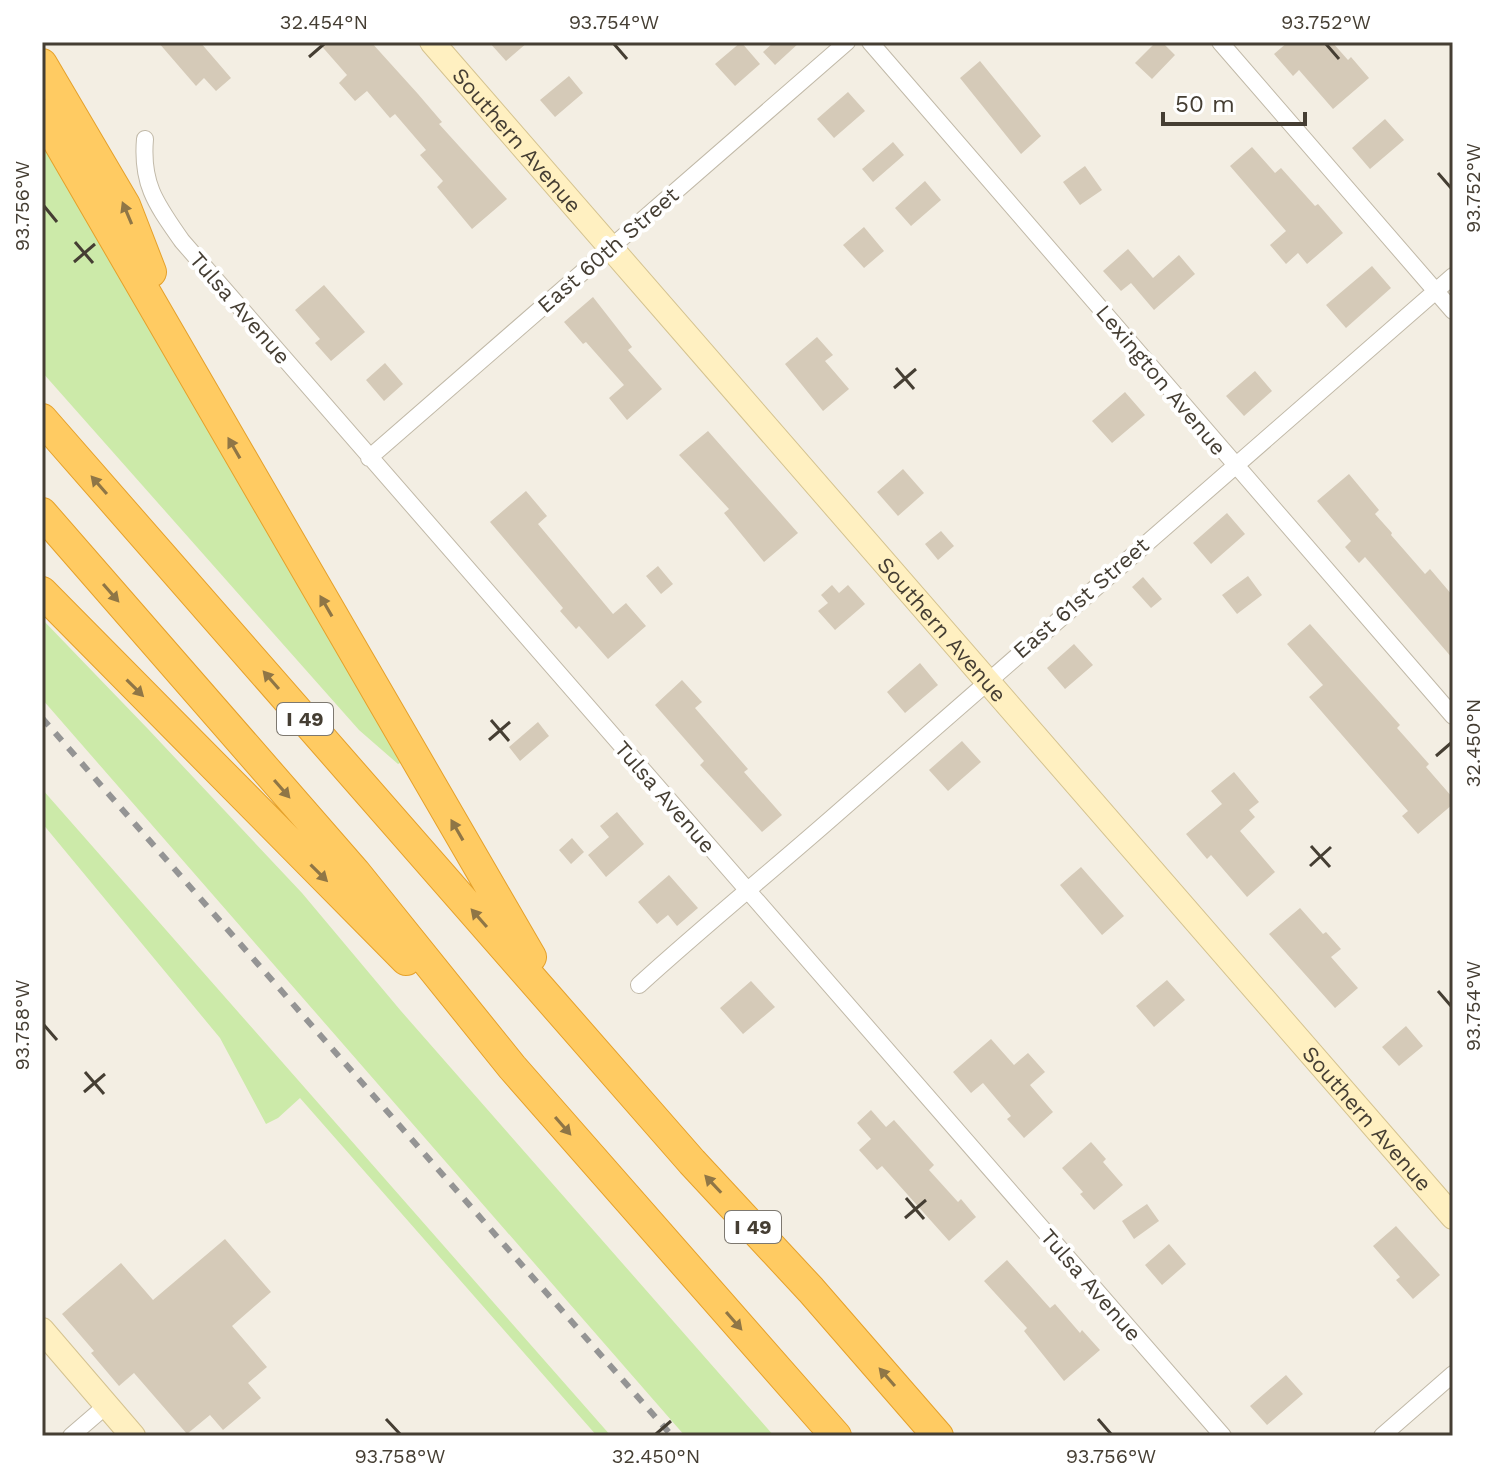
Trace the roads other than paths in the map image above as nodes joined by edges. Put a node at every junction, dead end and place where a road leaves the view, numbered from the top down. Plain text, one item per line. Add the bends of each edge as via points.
1 (432, 42) edge
2 (847, 42) edge
3 (870, 42) edge
4 (1220, 42) edge
5 (42, 64) edge
6 (42, 114) edge
7 (145, 139) dead end
8 (612, 247) junction
9 (1453, 276) edge
10 (1435, 291) junction
11 (1453, 311) edge
12 (185, 364) junction
13 (42, 419) edge
14 (369, 458) junction
15 (1233, 464) junction
16 (42, 513) edge
17 (42, 592) edge
18 (988, 680) junction
19 (1453, 716) edge
20 (746, 890) junction
21 (639, 985) dead end
22 (567, 1019) junction
23 (512, 1067) junction
24 (1453, 1217) edge
25 (42, 1330) edge
26 (1453, 1374) edge
27 (107, 1405) junction
28 (71, 1436) edge
29 (133, 1436) edge
30 (836, 1436) edge
31 (938, 1436) edge
32 (1223, 1436) edge
33 (1382, 1436) edge

1 - 8 street, Southern Avenue
2 - 8 street, East 60th Street
3 - 15 street, Lexington Avenue
4 - 10 street
12 -> 5 highway via 125,205
6 - 12 highway
7 - 14 street, Tulsa Avenue via 148,185 182,241
8 - 14 street, East 60th Street
8 - 18 street, Southern Avenue
9 - 10 street, East 61st Street
10 - 11 street
10 - 15 street, East 61st Street
22 -> 12 highway
22 -> 13 highway, I 49
14 - 20 street, Tulsa Avenue
15 - 18 street, East 61st Street
15 - 19 street, Lexington Avenue
16 -> 23 highway, I 49 via 373,894
17 -> 23 highway
18 - 20 street, East 61st Street
18 - 24 street, Southern Avenue
20 - 21 street, East 61st Street
20 - 32 street, Tulsa Avenue
31 -> 22 highway, I 49
23 -> 30 highway, I 49
25 - 27 street
26 - 33 street
27 - 28 street
27 - 29 street

